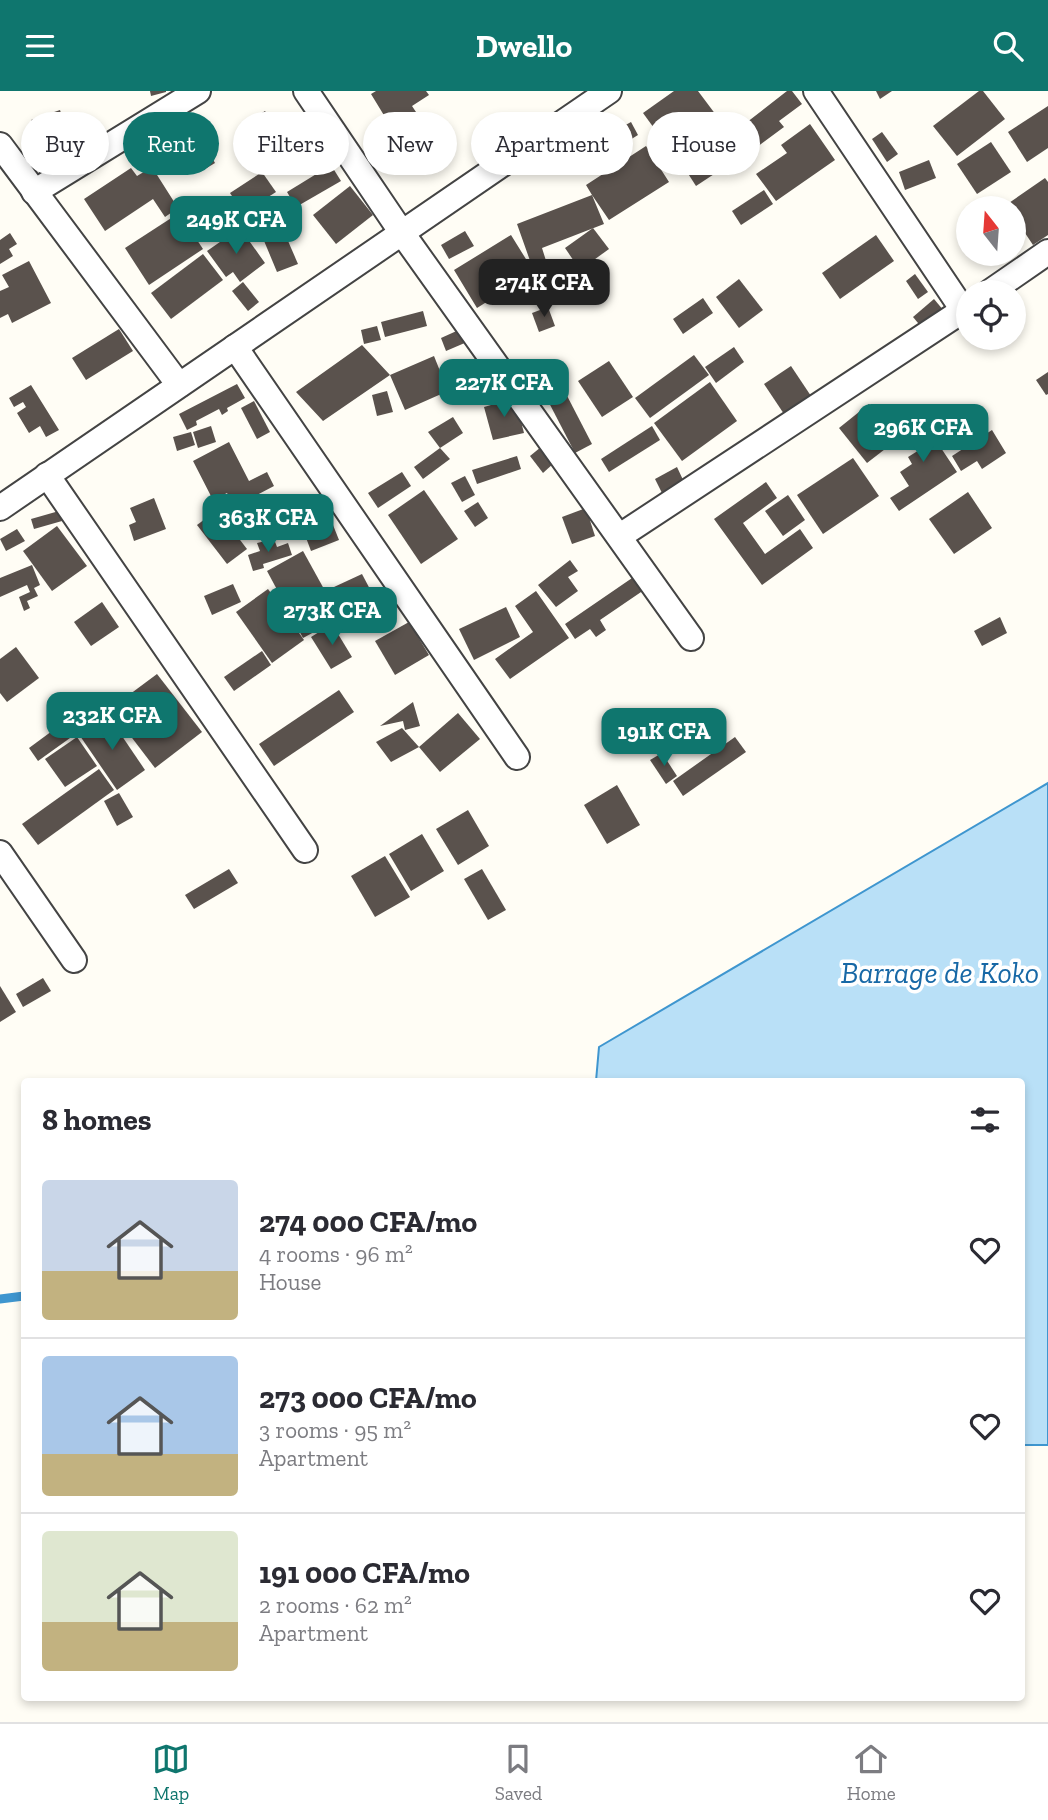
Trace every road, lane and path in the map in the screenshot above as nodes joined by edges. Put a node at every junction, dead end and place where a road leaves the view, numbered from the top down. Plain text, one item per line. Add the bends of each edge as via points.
1 (198, 91) edge
2 (306, 91) edge
3 (609, 91) edge
4 (817, 91) edge
5 (0, 145) edge
6 (34, 192) junction
7 (402, 233) junction
8 (1048, 252) edge
9 (1007, 280) edge
10 (956, 294) edge
11 (956, 316) edge
12 (235, 347) junction
13 (179, 385) junction
14 (47, 475) junction
15 (0, 508) edge
16 (620, 536) junction
17 (691, 638) dead end
18 (517, 757) dead end
19 (305, 850) dead end
20 (0, 853) edge
21 (74, 960) dead end

1 - 6 street
2 - 7 street
3 - 7 street
4 - 10 street
5 - 6 street
6 - 13 street
7 - 12 street
7 - 16 street
8 - 9 street
11 - 16 street
12 - 13 street
12 - 18 street
13 - 14 street
14 - 15 street
14 - 19 street
16 - 17 street
20 - 21 street

